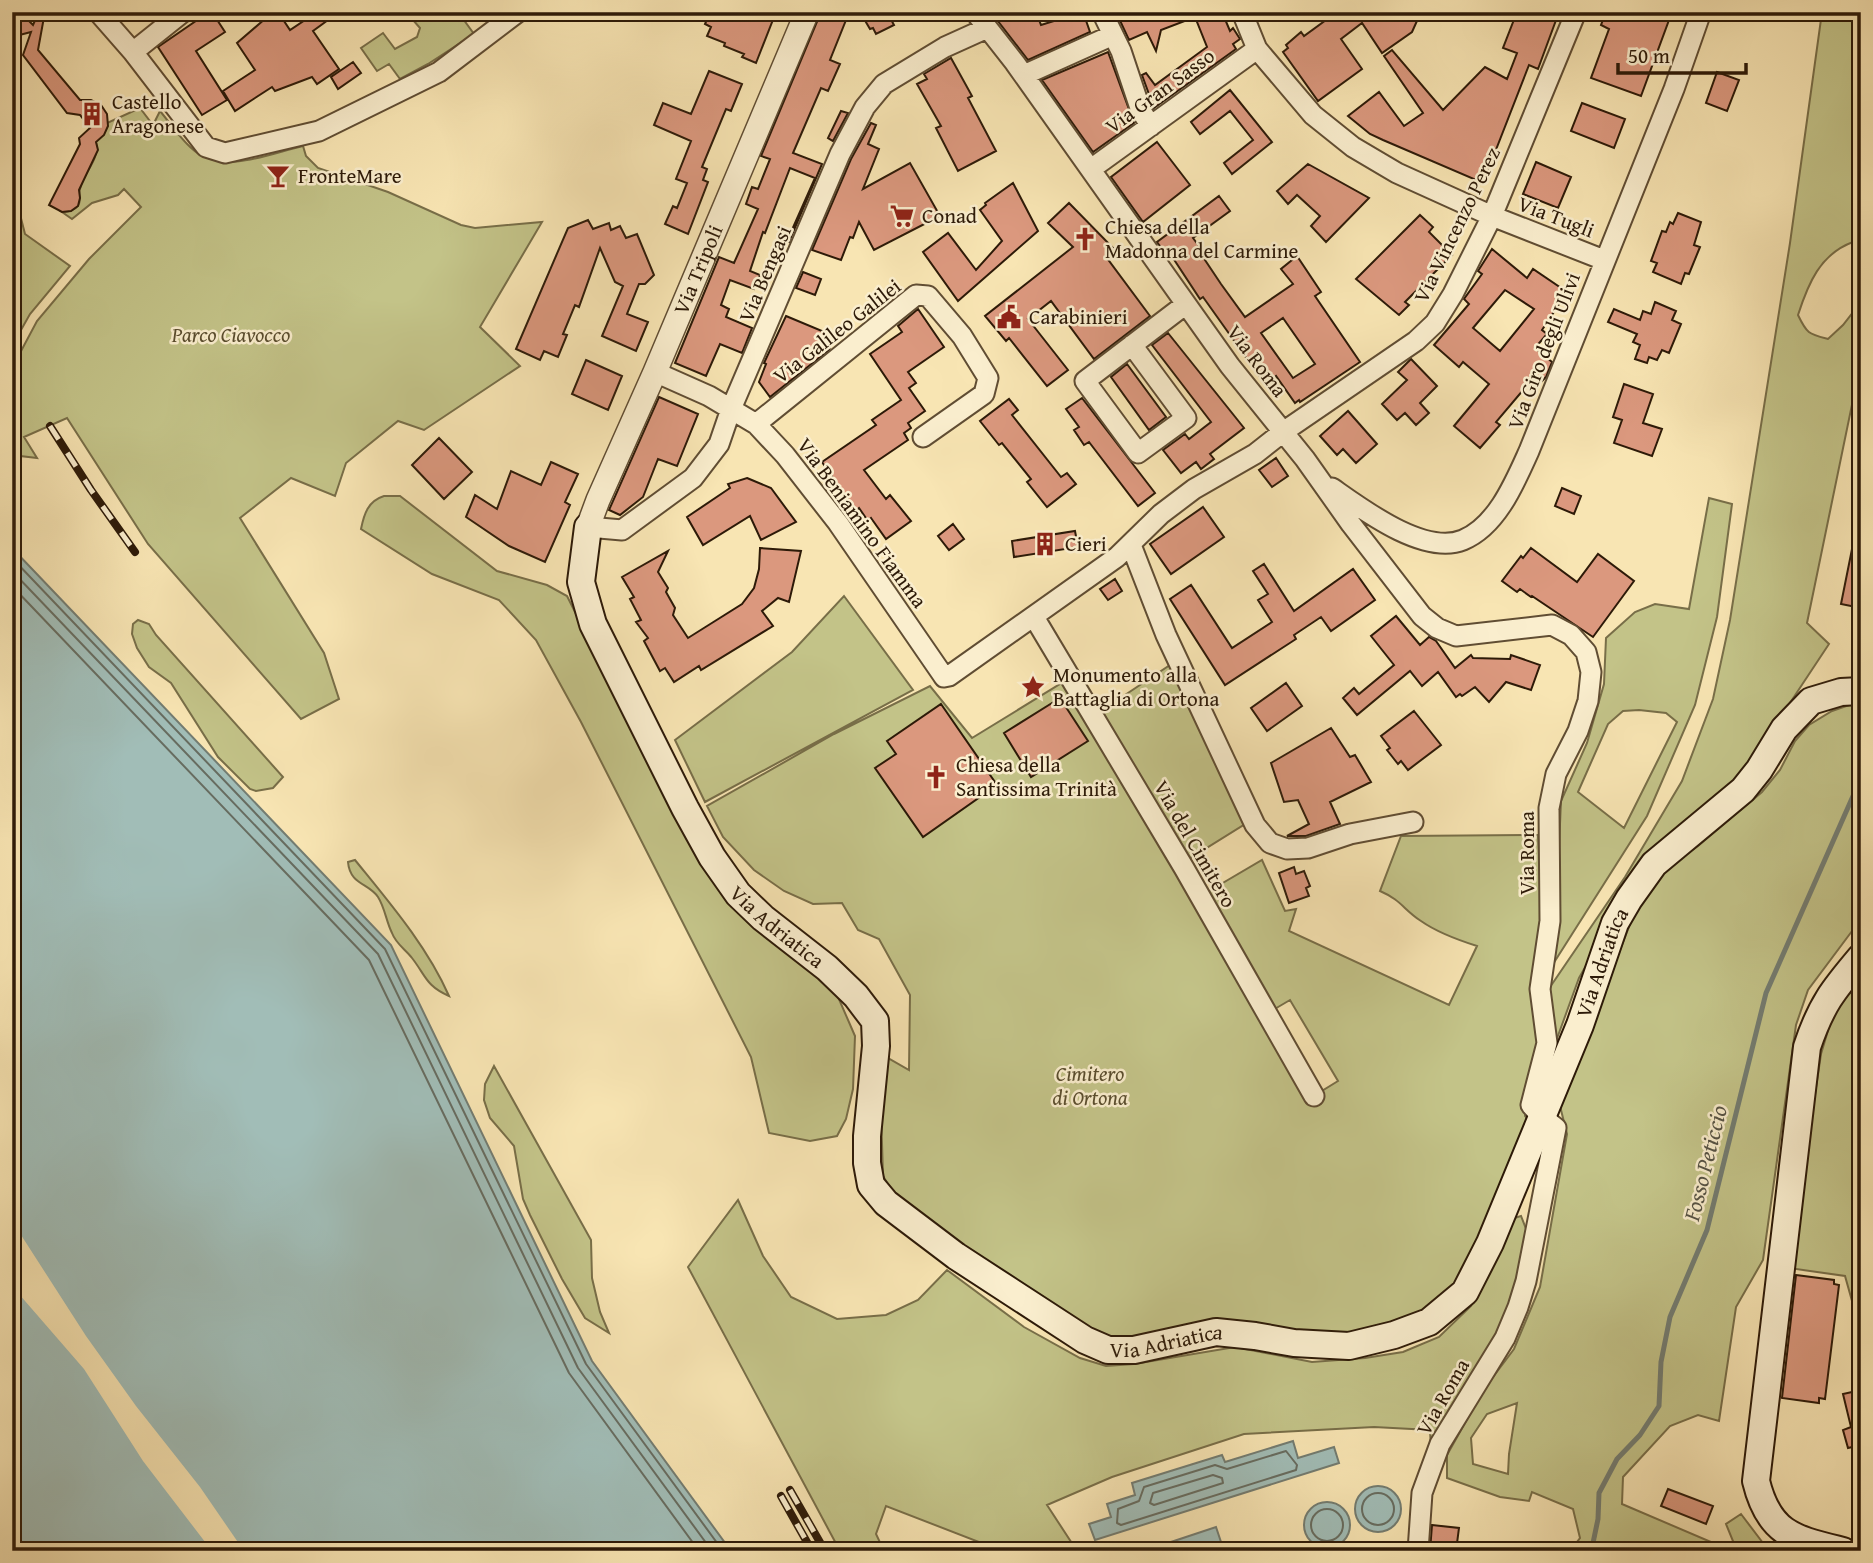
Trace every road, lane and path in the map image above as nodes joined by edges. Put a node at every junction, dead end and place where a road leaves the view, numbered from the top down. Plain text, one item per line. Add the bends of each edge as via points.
1 (98, 12) edge
2 (183, 12) edge
3 (518, 12) edge
4 (807, 12) edge
5 (1102, 12) edge
6 (1242, 12) edge
7 (1576, 12) edge
8 (1701, 12) edge
9 (981, 20) edge
10 (1113, 35) junction
11 (1257, 49) junction
12 (133, 52) junction
13 (1024, 75) junction
14 (1151, 126) junction
15 (1091, 169) junction
16 (1492, 216) junction
17 (1604, 260) junction
18 (1186, 304) junction
19 (1132, 345) junction
20 (655, 372) junction
21 (731, 409) junction
22 (756, 424) junction
23 (1283, 432) junction
24 (923, 438) dead end
25 (1319, 479) junction
26 (588, 527) junction
27 (1131, 545) junction
28 (1034, 617) junction
29 (944, 677) joint
30 (1861, 691) edge
31 (1413, 822) dead end
32 (1861, 957) edge
33 (1314, 1096) dead end
34 (1541, 1116) junction
35 (1418, 1551) edge
36 (1843, 1551) edge

1 - 12 street
2 - 12 street
3 - 12 street via 439,72 319,131 225,153 206,147
4 - 20 street, Via Tripoli
5 - 10 street
6 - 11 street, Via Tugli
7 - 16 street, Via Vincenzo Perez
8 - 17 street, Via Giro degli Ulivi
9 - 13 street, Via Roma
9 - 21 street, Via Bengasi via 884,84 865,107 840,154
10 - 13 street
10 - 14 street
11 - 14 street, Via Gran Sasso
11 - 16 street, Via Tugli via 1312,115 1353,147 1397,173
13 - 15 street, Via Roma
14 - 15 street, Via Gran Sasso
15 - 18 street, Via Roma
16 - 17 street, Via Tugli
16 - 23 street, Via Vincenzo Perez via 1435,323 1416,341
17 - 25 street, Via Giro degli Ulivi via 1516,480 1481,529 1462,541 1422,539 1377,518
18 - 19 street
18 - 23 street, Via Roma
19 - 19 street via 1085,381 1138,453 1186,418
20 - 21 street, Via Beniamino Fiamma
20 - 26 street, Via Tripoli
21 - 22 street, Via Beniamino Fiamma
21 - 26 street, Via Bengasi via 719,444 693,478 622,530
22 - 24 street, Via Galileo Galilei via 916,295 928,296 962,336 988,378 984,394
22 - 29 street, Via Beniamino Fiamma via 838,523
23 - 25 street, Via Roma
23 - 27 street, Via Vincenzo Perez via 1194,489 1139,533
25 - 34 street, Via Roma via 1405,594 1437,628 1457,636 1552,625 1571,635 1586,652 1591,672 1588,701 1556,774 1547,824 1550,920 1540,989 1547,1043 1531,1105
26 - 34 main road, Via Adriatica via 581,582 593,624 712,857 738,894 827,968 875,1021 867,1150 871,1185 886,1203 956,1256 1085,1340 1108,1350 1133,1350 1216,1332 1349,1346 1429,1322 1465,1292
27 - 28 street, Via Vincenzo Perez
27 - 31 street via 1168,641 1255,825 1270,843 1287,849 1308,848
28 - 29 street, Via Vincenzo Perez
28 - 33 street, Via del Cimitero
30 - 34 main road, Via Adriatica via 1811,701 1784,729 1743,790 1654,864 1615,923 1580,1025
32 - 36 main road via 1831,992 1807,1047 1756,1481 1761,1502 1784,1532
34 - 35 street, Via Roma via 1556,1128 1526,1281 1505,1338 1440,1444 1422,1493

